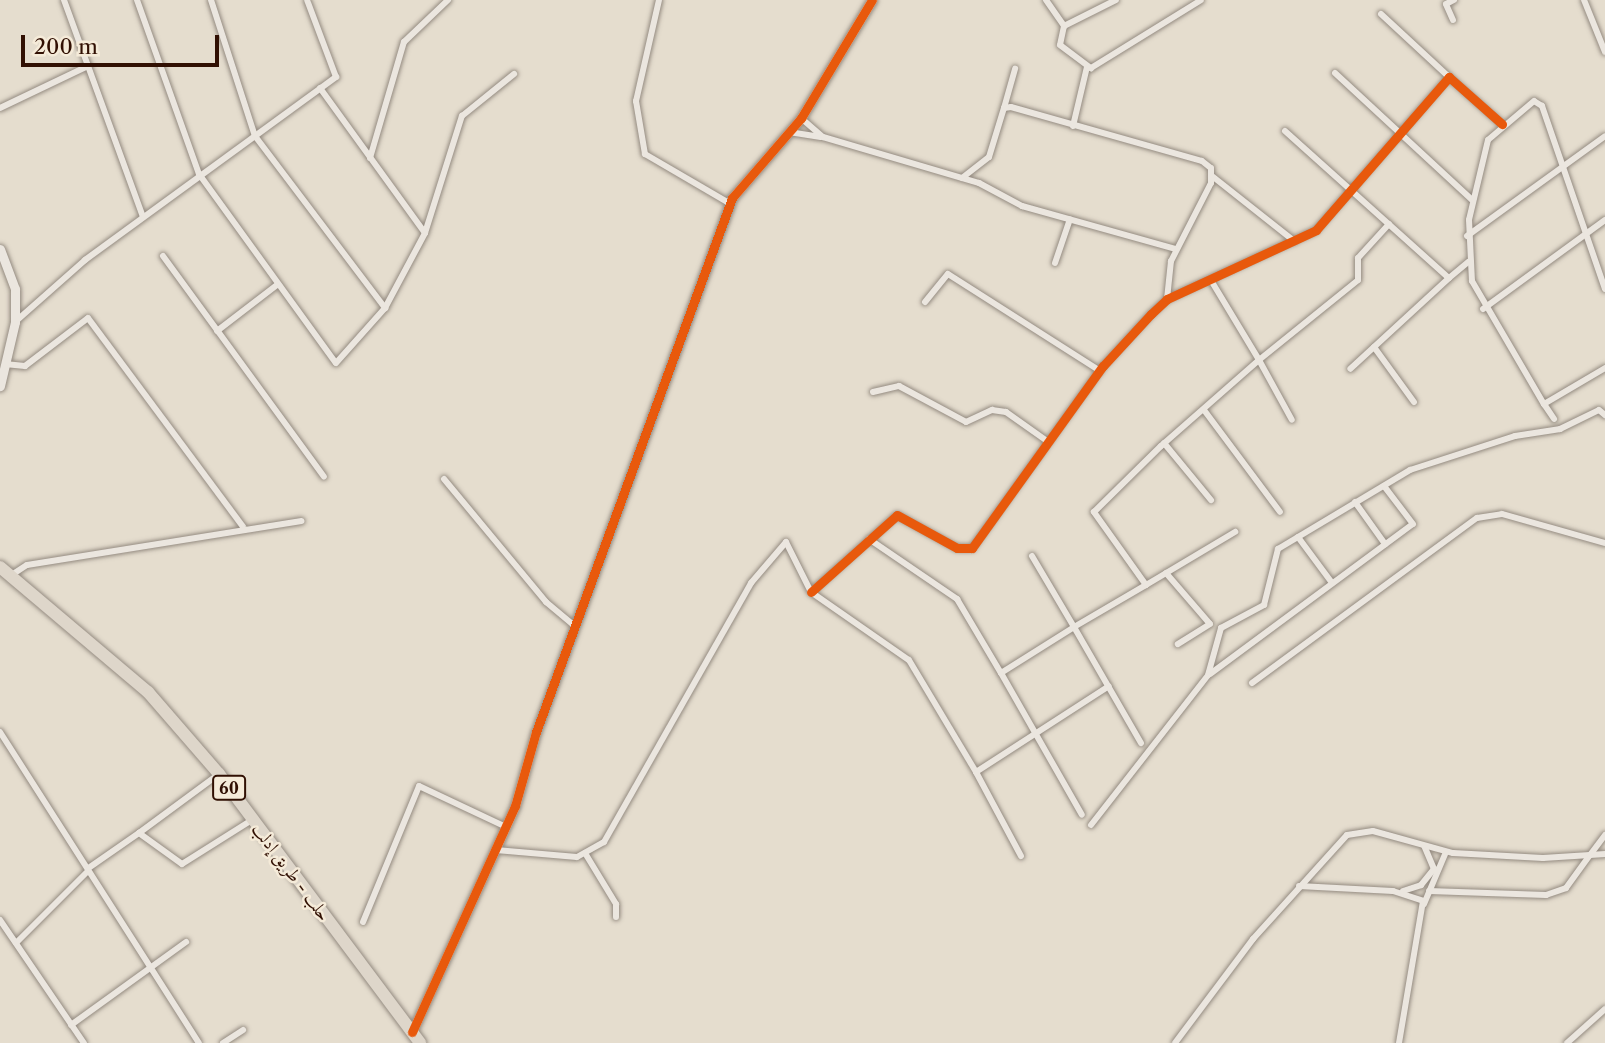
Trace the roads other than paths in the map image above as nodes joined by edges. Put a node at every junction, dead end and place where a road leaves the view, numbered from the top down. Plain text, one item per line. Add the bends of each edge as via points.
1 (64, 0) edge
2 (137, 0) edge
3 (211, 0) edge
4 (307, 0) edge
5 (448, 0) edge
6 (659, 0) edge
7 (872, 0) edge
8 (1046, 0) edge
9 (1116, 0) edge
10 (1201, 0) edge
11 (1454, 0) edge
12 (1584, 0) edge
13 (1381, 14) dead end
14 (1453, 20) dead end
15 (1064, 26) junction
16 (1605, 52) edge
17 (88, 66) junction
18 (1087, 67) junction
19 (1014, 68) dead end
20 (1335, 73) dead end
21 (514, 74) dead end
22 (1449, 77) junction
23 (320, 88) junction
24 (0, 108) edge
25 (1004, 108) junction
26 (801, 118) junction
27 (1502, 124) junction
28 (1073, 127) junction
29 (1285, 131) dead end
30 (789, 132) junction
31 (1400, 134) junction
32 (256, 136) junction
33 (1605, 136) edge
34 (823, 137) junction
35 (370, 158) junction
36 (1564, 166) junction
37 (199, 174) junction
38 (1212, 176) junction
39 (962, 178) junction
40 (1351, 191) junction
41 (1472, 200) junction
42 (729, 203) junction
43 (143, 217) junction
44 (1070, 219) junction
45 (1605, 220) edge
46 (1389, 224) junction
47 (425, 233) junction
48 (1587, 233) junction
49 (1467, 236) junction
50 (1294, 241) junction
51 (0, 249) edge
52 (1176, 249) junction
53 (163, 256) dead end
54 (1468, 262) junction
55 (1055, 263) dead end
56 (1449, 278) junction
57 (1212, 282) junction
58 (278, 284) junction
59 (1605, 289) edge
60 (1167, 299) junction
61 (925, 302) dead end
62 (386, 308) junction
63 (1483, 309) junction
64 (15, 322) junction
65 (217, 331) junction
66 (1374, 347) junction
67 (1259, 360) junction
68 (5, 364) junction
69 (1605, 368) edge
70 (1350, 369) dead end
71 (1100, 371) junction
72 (0, 386) edge
73 (873, 393) dead end
74 (1414, 402) dead end
75 (1544, 404) junction
76 (1205, 410) junction
77 (1605, 415) edge
78 (1292, 419) dead end
79 (1554, 419) dead end
80 (1047, 441) junction
81 (1164, 443) junction
82 (324, 477) dead end
83 (444, 478) dead end
84 (1384, 486) junction
85 (1211, 500) dead end
86 (1355, 502) junction
87 (1280, 512) dead end
88 (301, 521) dead end
89 (243, 527) junction
90 (1235, 532) dead end
91 (1298, 537) junction
92 (869, 539) junction
93 (1605, 542) edge
94 (1385, 544) junction
95 (1031, 556) dead end
96 (0, 567) edge
97 (1166, 573) junction
98 (10, 576) junction
99 (1332, 583) junction
100 (1146, 585) junction
101 (811, 592) junction
102 (576, 627) junction
103 (1074, 627) junction
104 (1178, 645) dead end
105 (1000, 673) junction
106 (1208, 676) junction
107 (1252, 683) dead end
108 (1109, 686) junction
109 (1034, 731) junction
110 (0, 732) edge
111 (1141, 743) dead end
112 (976, 772) junction
113 (219, 774) junction
114 (1082, 815) dead end
115 (252, 820) junction
116 (1091, 825) dead end
117 (506, 827) junction
118 (139, 833) junction
119 (1605, 835) edge
120 (1424, 846) junction
121 (496, 850) junction
122 (1446, 852) junction
123 (585, 853) junction
124 (1605, 854) edge
125 (1590, 855) junction
126 (1021, 856) dead end
127 (1434, 869) junction
128 (88, 870) junction
129 (1299, 886) junction
130 (1429, 891) junction
131 (1400, 892) junction
132 (1423, 906) junction
133 (616, 917) dead end
134 (0, 920) edge
135 (363, 922) dead end
136 (186, 942) dead end
137 (16, 943) junction
138 (152, 966) junction
139 (1605, 1009) edge
140 (71, 1025) junction
141 (243, 1030) dead end
142 (412, 1032) junction
143 (84, 1043) edge
144 (199, 1043) edge
145 (223, 1043) edge
146 (421, 1043) edge
147 (1175, 1043) edge
148 (1399, 1043) edge
149 (1567, 1043) edge

1 - 17 street
2 - 37 street
3 - 32 street
4 - 23 street via 336,77
5 - 35 street via 404,42
6 - 42 street via 636,101 645,153
7 - 26 street
8 - 15 street
9 - 15 street
10 - 18 street
11 - 14 street via 1446,4
12 - 16 street
13 - 22 street
15 - 18 street via 1060,45
17 - 24 street
17 - 43 street
18 - 28 street
19 - 25 street
20 - 31 street
21 - 47 street via 462,116
22 - 27 street
22 - 31 street
23 - 32 street
23 - 35 street
25 - 28 street
25 - 39 street via 993,149
26 - 30 street
26 - 34 street
27 - 36 street via 1540,102
27 - 41 street via 1488,139
28 - 38 street via 1202,161
29 - 40 street
30 - 34 street
30 - 42 street
31 - 40 street
31 - 41 street
32 - 37 street
32 - 62 street
33 - 36 street
34 - 39 street
35 - 47 street
36 - 48 street
36 - 49 street
37 - 43 street
37 - 58 street
38 - 50 street
38 - 52 street
39 - 44 street via 1022,206
40 - 46 street
40 - 50 street via 1322,225
41 - 49 street
42 - 102 street
43 - 64 street
44 - 52 street
44 - 55 street
45 - 48 street
46 - 56 street
46 - 67 street via 1358,258 1358,280
47 - 62 street
48 - 59 street
48 - 63 street
49 - 54 street
50 - 57 street
51 - 64 street via 15,289
52 - 60 street
53 - 65 street
54 - 56 street
54 - 63 street
56 - 66 street
57 - 60 street
57 - 67 street
58 - 62 street via 336,363
58 - 65 street
60 - 71 street
61 - 71 street via 947,274
63 - 75 street
64 - 68 street
65 - 82 street
66 - 70 street
66 - 74 street
67 - 76 street
67 - 78 street
68 - 72 street
68 - 89 street via 25,366 88,318
69 - 75 street
71 - 80 street
73 - 80 street via 899,386 966,422 992,410 1006,412
75 - 79 street
76 - 81 street
76 - 87 street
77 - 84 street via 1599,410 1560,429 1515,436 1410,470
80 - 92 street via 972,548 957,548 897,515
81 - 85 street
81 - 100 street via 1094,512
83 - 102 street via 546,602
84 - 86 street
84 - 94 street via 1413,524
86 - 91 street
86 - 94 street
88 - 89 street
89 - 98 street via 27,565
90 - 97 street
91 - 99 street
91 - 106 street via 1278,549 1264,605 1221,628
92 - 101 street
92 - 105 street via 957,599
93 - 107 street via 1502,514 1477,518
94 - 99 street
95 - 103 street
96 - 98 highway, حلب - طريق إدلب / 60
97 - 100 street
97 - 104 street via 1210,624
98 - 113 highway, حلب - طريق إدلب / 60 via 148,692
99 - 106 street
100 - 103 street
101 - 112 street via 899,648
101 - 123 street via 786,542 751,583 618,827
102 - 117 street
103 - 105 street
103 - 108 street
105 - 109 street
106 - 116 street
108 - 109 street
108 - 111 street
109 - 112 street
109 - 114 street
110 - 128 street
112 - 126 street
113 - 115 highway, حلب - طريق إدلب / 60
113 - 118 street
115 - 118 street via 182,864
115 - 142 highway, حلب - طريق إدلب / 60
117 - 121 street
117 - 135 street via 419,786
118 - 128 street
119 - 125 street
120 - 122 street
120 - 127 street
120 - 129 street via 1373,831 1347,835
121 - 123 street
121 - 142 street
122 - 125 street
122 - 127 street
123 - 133 street via 616,904
124 - 125 street
125 - 130 street via 1566,888 1546,895
127 - 130 street
127 - 131 street via 1421,885
128 - 137 street
128 - 138 street
129 - 131 street
129 - 147 street
130 - 132 street
131 - 132 street via 1415,894
132 - 148 street
134 - 137 street
136 - 138 street
137 - 140 street
138 - 140 street
138 - 144 street
139 - 149 street
140 - 143 street
141 - 145 street
142 - 146 highway, حلب - طريق إدلب / 60

